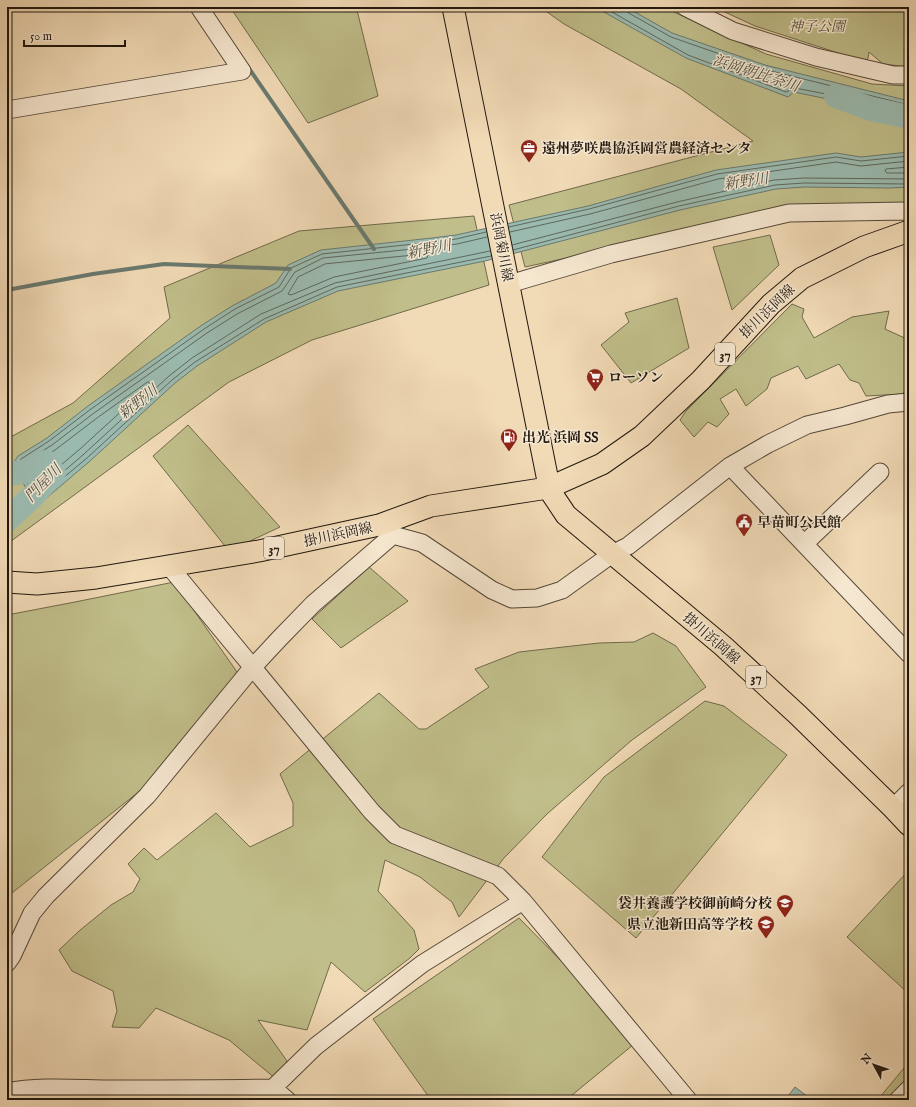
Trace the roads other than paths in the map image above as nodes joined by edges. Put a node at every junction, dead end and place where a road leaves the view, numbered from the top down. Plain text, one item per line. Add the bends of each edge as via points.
1 (199, 7) edge
2 (453, 7) edge
3 (685, 7) edge
4 (909, 75) edge
5 (7, 110) edge
6 (909, 212) edge
7 (906, 235) edge
8 (508, 281) junction
9 (909, 402) edge
10 (730, 466) junction
11 (880, 472) dead end
12 (548, 488) junction
13 (386, 530) junction
14 (804, 544) junction
15 (612, 554) junction
16 (169, 566) junction
17 (7, 582) edge
18 (909, 654) edge
19 (252, 668) junction
20 (909, 792) edge
21 (893, 808) junction
22 (909, 825) edge
23 (523, 901) junction
24 (7, 963) edge
25 (273, 1088) junction
26 (909, 1089) edge
27 (7, 1092) edge
28 (288, 1100) edge
29 (688, 1100) edge
30 (898, 1100) edge

1 - 5 street via 242,71
2 - 8 main road, 浜岡菊川線
3 - 4 street via 733,31 824,59 892,76
6 - 8 street via 789,213 611,254
7 - 12 main road, 掛川浜岡線 / 37 via 864,247 802,278 771,304 702,380 642,436 602,464
8 - 12 main road, 浜岡菊川線
9 - 10 street via 888,404 807,425
10 - 14 street
10 - 15 street via 628,546
11 - 14 street
12 - 13 main road, 掛川浜岡線 / 37 via 431,506
12 - 15 main road, 掛川浜岡線 / 37 via 566,515
13 - 15 street via 422,543 492,590 512,599 537,598 562,590
13 - 16 main road, 掛川浜岡線 / 37
13 - 19 street
14 - 18 street
15 - 21 main road, 掛川浜岡線 / 37 via 723,646
16 - 17 main road, 掛川浜岡線 / 37 via 38,584
16 - 19 street
19 - 23 street via 372,812 395,835 498,876
19 - 24 street via 147,796 46,896 32,913
20 - 21 street
21 - 22 main road, 掛川浜岡線 / 37
23 - 25 street via 422,964 316,1046
23 - 29 street
25 - 27 street via 43,1088
25 - 28 street
26 - 30 street

